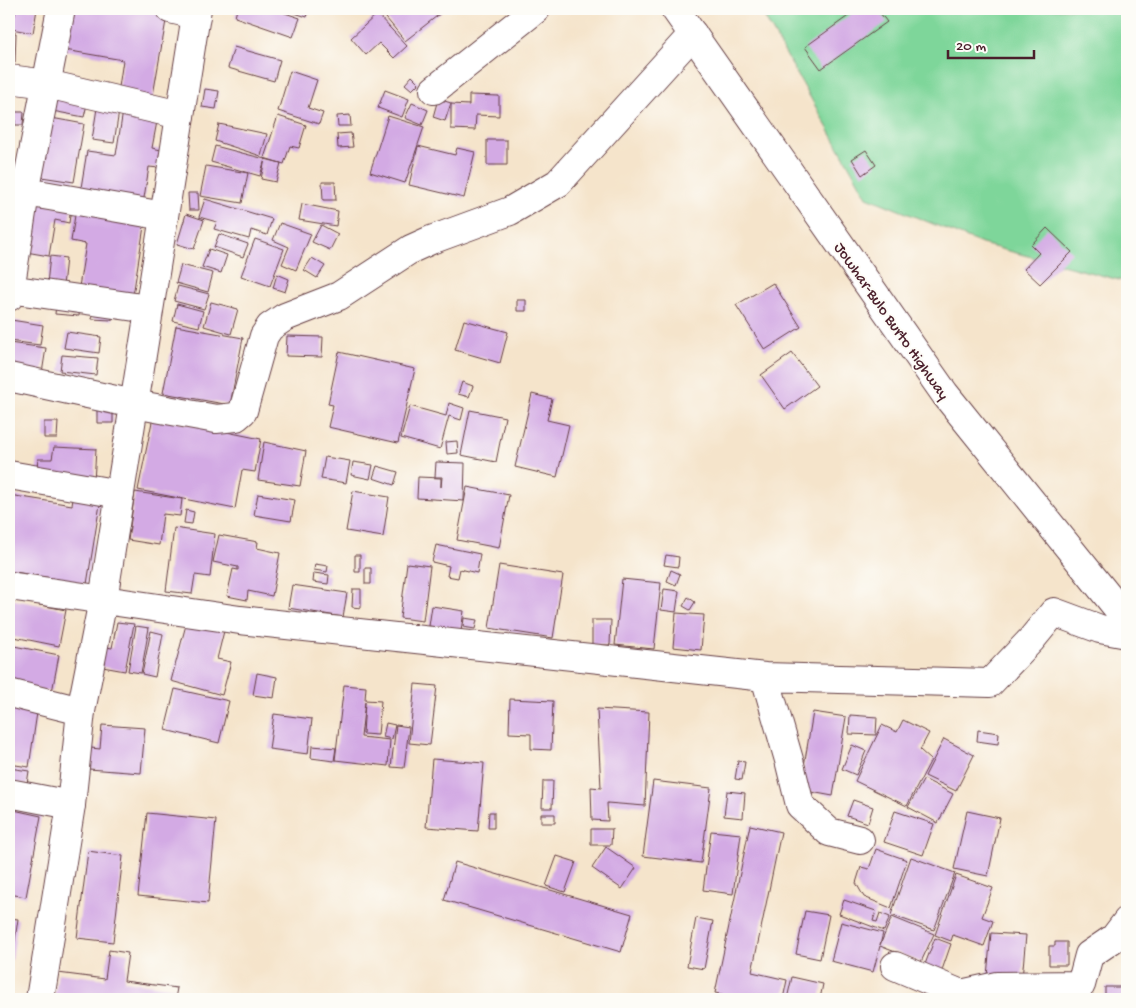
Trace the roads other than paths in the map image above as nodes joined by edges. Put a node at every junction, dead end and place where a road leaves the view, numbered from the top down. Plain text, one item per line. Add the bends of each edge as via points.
1 (61, 9) edge
2 (536, 9) edge
3 (675, 9) edge
4 (187, 11) edge
5 (693, 34) junction
6 (9, 79) edge
7 (48, 84) junction
8 (434, 90) dead end
9 (180, 115) junction
10 (17, 191) edge
11 (164, 216) junction
12 (9, 292) edge
13 (149, 309) junction
14 (9, 377) edge
15 (134, 404) junction
16 (9, 475) edge
17 (120, 494) junction
18 (9, 586) edge
19 (103, 600) junction
20 (1127, 620) edge
21 (1127, 634) edge
22 (765, 677) junction
23 (9, 693) edge
24 (81, 711) junction
25 (9, 793) edge
26 (71, 805) junction
27 (860, 840) dead end
28 (1127, 921) edge
29 (894, 966) dead end
30 (960, 997) edge
31 (40, 999) edge

1 - 7 street
2 - 8 street
3 - 5 street, Jowhar-Bulo Burto Highway
4 - 9 street
5 - 15 street via 558,183 510,211 411,249 339,296 285,317 270,327 264,336 243,411 236,417 216,419
5 - 20 street, Jowhar-Bulo Burto Highway via 944,394
6 - 7 street
7 - 9 street
7 - 10 street
9 - 11 street
10 - 11 street
10 - 12 street
11 - 13 street
12 - 13 street
13 - 15 street
14 - 15 street
15 - 17 street
16 - 17 street
17 - 19 street
18 - 19 street
19 - 22 street via 249,621
19 - 24 street
21 - 22 street via 1100,629 1054,612 990,683
22 - 27 street via 800,805 829,832
23 - 24 street
24 - 26 street
25 - 26 street
26 - 31 street
28 - 30 street via 1114,938 1089,954 1081,985 997,986
29 - 30 street

